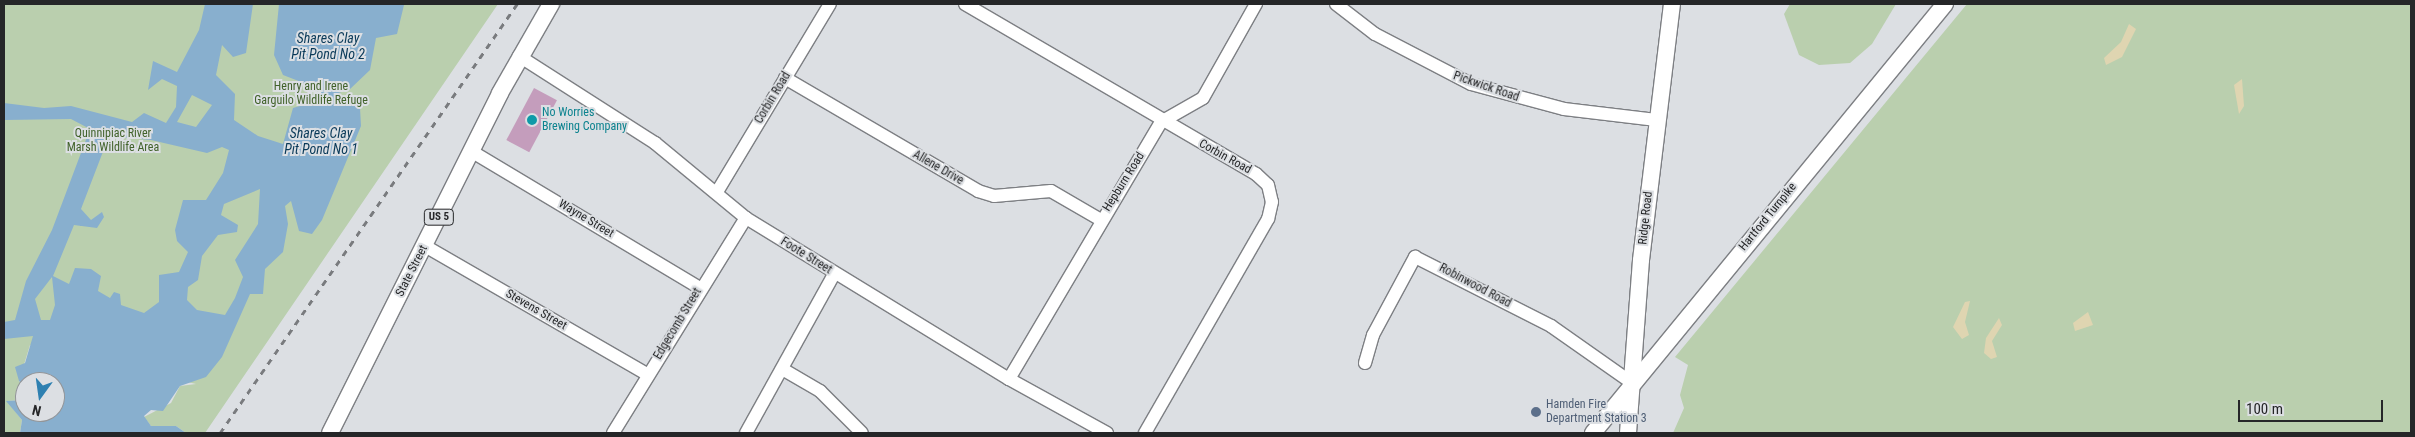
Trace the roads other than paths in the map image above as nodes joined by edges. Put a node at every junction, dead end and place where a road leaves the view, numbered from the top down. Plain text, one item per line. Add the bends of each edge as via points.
1 (551, 4) edge
2 (830, 4) edge
3 (964, 4) edge
4 (1256, 4) edge
5 (1336, 4) edge
6 (1672, 4) edge
7 (1945, 4) edge
8 (519, 56) junction
9 (785, 78) junction
10 (1656, 120) junction
11 (1161, 122) junction
12 (471, 151) junction
13 (717, 192) junction
14 (746, 218) junction
15 (1101, 220) junction
16 (425, 246) junction
17 (834, 274) junction
18 (700, 288) junction
19 (1365, 363) dead end
20 (784, 370) junction
21 (648, 374) junction
22 (1009, 379) junction
23 (1632, 383) junction
24 (330, 433) edge
25 (613, 433) edge
26 (746, 433) edge
27 (862, 433) edge
28 (1107, 433) edge
29 (1146, 433) edge
30 (1593, 433) edge
31 (1628, 433) edge

1 - 8 main road, State Street / US 5
2 - 9 street, Corbin Road
3 - 11 street, Corbin Road
4 - 11 street, Hepburn Road via 1204,98
5 - 10 street, Pickwick Road via 1375,34 1471,84 1564,109
6 - 10 main road, Ridge Road
7 - 23 main road, Hartford Turnpike
8 - 12 main road, State Street / US 5
8 - 13 street, Foote Street via 655,143
9 - 13 street, Corbin Road
9 - 15 street, Allene Drive via 978,191 994,196 1051,191
10 - 23 main road, Ridge Road
11 - 15 street, Hepburn Road
11 - 29 street, Corbin Road via 1256,174 1268,186 1272,202 1268,219
12 - 16 main road, State Street / US 5
12 - 18 street, Wayne Street
13 - 14 street, Foote Street
14 - 17 street, Foote Street
14 - 18 street, Edgecomb Street
15 - 22 street, Hepburn Road
16 - 21 street, Stevens Street
16 - 24 main road, State Street / US 5
17 - 20 street
17 - 22 street, Foote Street
18 - 21 street, Edgecomb Street
19 - 23 street, Robinwood Road via 1373,335 1415,257 1551,326
20 - 26 street
20 - 27 street via 820,391
21 - 25 street, Edgecomb Street
22 - 28 street, Foote Street
23 - 30 main road, Hartford Turnpike
23 - 31 main road, Ridge Road

